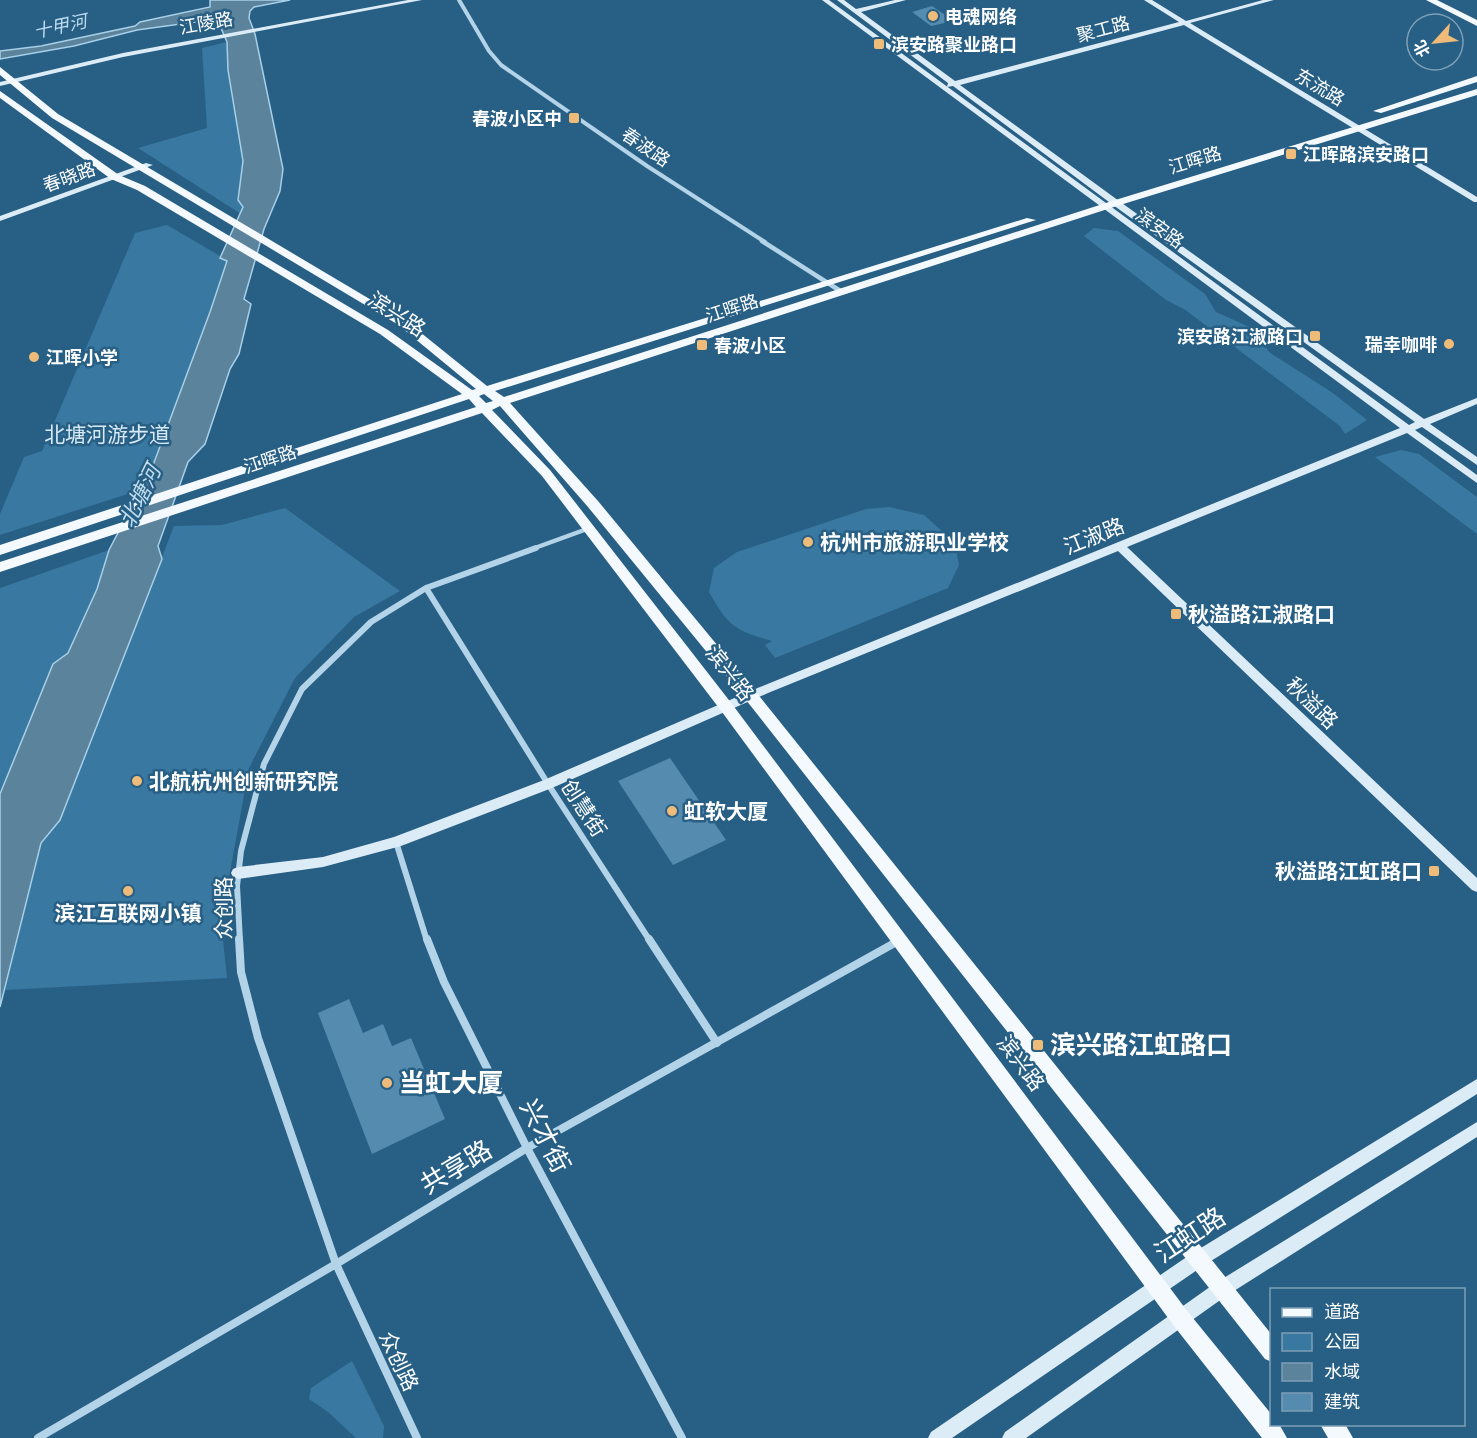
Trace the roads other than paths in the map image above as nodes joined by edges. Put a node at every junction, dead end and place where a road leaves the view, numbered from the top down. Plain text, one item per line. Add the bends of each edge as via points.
1 (386, 0) edge
2 (419, 0) edge
3 (459, 0) edge
4 (825, 0) edge
5 (840, 0) edge
6 (903, 0) edge
7 (1147, 0) edge
8 (1271, 0) edge
9 (1430, 0) edge
10 (1450, 0) edge
11 (856, 11) junction
12 (1477, 13) edge
13 (285, 21) junction
14 (1185, 22) junction
15 (1477, 23) edge
16 (3, 78) edge
17 (1477, 79) edge
18 (955, 83) junction
19 (943, 87) junction
20 (1477, 92) edge
21 (0, 93) edge
22 (1347, 121) junction
23 (1358, 128) junction
24 (145, 167) junction
25 (115, 177) junction
26 (1477, 200) edge
27 (1102, 201) junction
28 (1116, 203) junction
29 (0, 219) edge
30 (831, 283) junction
31 (842, 292) junction
32 (478, 392) junction
33 (502, 400) junction
34 (1477, 401) edge
35 (484, 408) junction
36 (1423, 423) junction
37 (1409, 430) junction
38 (1477, 462) edge
39 (1477, 480) edge
40 (587, 529) junction
41 (1120, 547) junction
42 (0, 550) edge
43 (0, 567) edge
44 (426, 588) junction
45 (751, 696) junction
46 (727, 708) junction
47 (548, 784) junction
48 (396, 842) junction
49 (238, 873) junction
50 (1477, 886) edge
51 (900, 940) junction
52 (717, 1043) junction
53 (1477, 1086) edge
54 (1477, 1129) edge
55 (527, 1148) junction
56 (1197, 1260) junction
57 (336, 1264) junction
58 (1157, 1287) junction
59 (1220, 1290) junction
60 (1181, 1319) junction
61 (1270, 1350) edge
62 (1332, 1426) edge
63 (38, 1438) edge
64 (417, 1438) edge
65 (682, 1438) edge
66 (937, 1438) edge
67 (1011, 1438) edge
68 (1276, 1438) edge
69 (1342, 1438) edge

1 - 13 main road, 江陵路
2 - 13 main road, 江陵路
3 - 30 street, 春波路 via 501,65 647,166
4 - 19 main road, 滨安路
5 - 11 main road, 滨安路
6 - 11 main road
7 - 14 main road, 东流路
8 - 14 main road, 聚工路
9 - 15 main road
10 - 12 main road
11 - 18 main road, 滨安路
13 - 16 main road, 江陵路
14 - 18 main road, 聚工路
14 - 22 main road, 东流路
16 - 24 main road, 滨兴路 via 55,116
17 - 22 main road, 江晖路
18 - 19 main road, 聚工路
18 - 27 main road, 滨安路
19 - 27 main road, 滨安路
20 - 23 main road, 江晖路
21 - 25 main road, 滨兴路
22 - 23 main road, 东流路
22 - 27 main road, 江晖路
23 - 26 main road, 东流路
23 - 28 main road, 江晖路
24 - 25 main road, 春晓路
24 - 32 main road, 滨兴路 via 159,180 401,322
25 - 29 main road, 春晓路
25 - 32 main road, 滨兴路 via 141,188
27 - 28 main road, 江晖路
27 - 30 main road, 江晖路
27 - 31 main road, 江晖路
27 - 37 main road, 滨安路
28 - 36 main road, 滨安路
30 - 31 street, 春波路
30 - 32 main road, 江晖路
31 - 33 main road, 江晖路
32 - 33 main road, 滨兴路
32 - 35 main road, 滨兴路
32 - 42 main road, 江晖路
33 - 35 main road, 江晖路
33 - 45 main road, 滨兴路
34 - 36 main road, 江淑路
35 - 40 main road, 滨兴路 via 546,473
35 - 43 main road, 江晖路
36 - 37 main road, 江淑路
36 - 38 main road, 滨安路
37 - 39 main road, 滨安路
37 - 41 main road, 江淑路
40 - 44 street, 众创路
40 - 46 main road, 滨兴路
41 - 45 main road, 江淑路
41 - 50 main road, 秋溢路
44 - 47 street, 创慧街
44 - 49 street, 众创路 via 371,622 302,689 264,764
45 - 46 main road, 江淑路
45 - 56 main road, 滨兴路
46 - 47 main road, 江淑路
46 - 51 main road, 滨兴路
47 - 48 main road, 江淑路
47 - 52 street, 创慧街
48 - 49 main road, 江淑路 via 323,861
48 - 55 street, 兴才街 via 444,982
49 - 57 street, 众创路 via 241,972 288,1129
51 - 52 street, 共享路
51 - 58 main road, 滨兴路
52 - 55 street, 共享路
53 - 56 main road, 江虹路
54 - 59 main road
55 - 57 street, 共享路
55 - 65 street, 兴才街
56 - 58 main road, 江虹路
56 - 59 main road, 滨兴路
57 - 63 street, 共享路
57 - 64 street, 众创路
58 - 60 main road, 滨兴路
58 - 66 main road, 江虹路
59 - 60 main road
59 - 61 main road, 滨兴路
60 - 67 main road
60 - 68 main road, 滨兴路
62 - 69 main road

